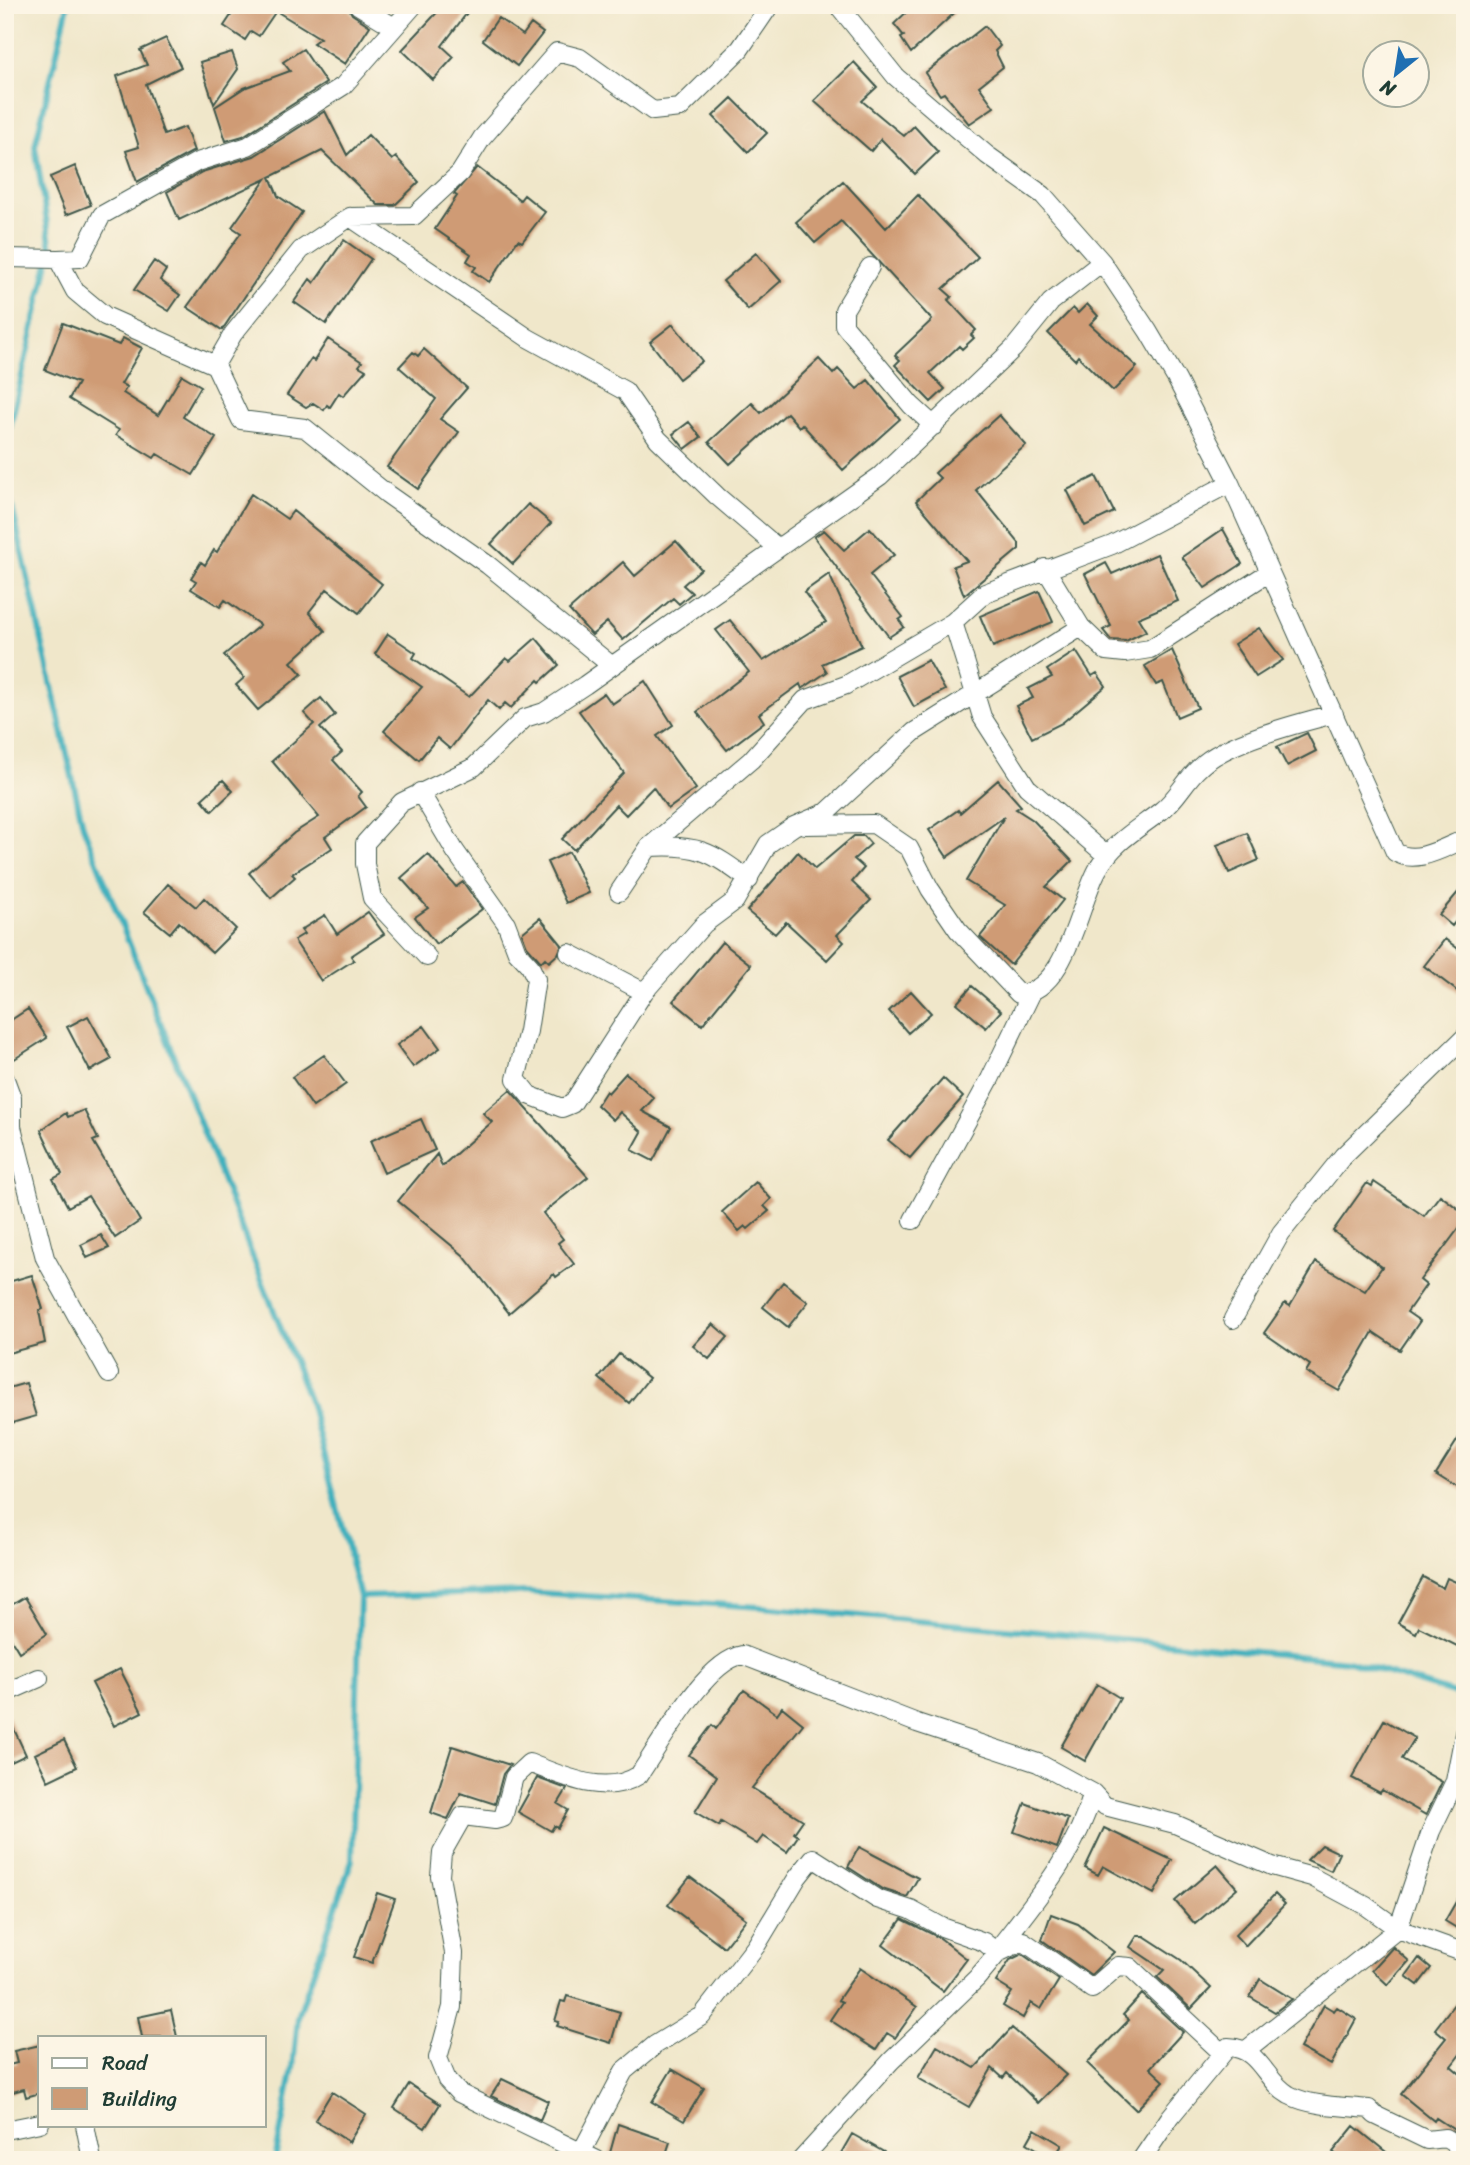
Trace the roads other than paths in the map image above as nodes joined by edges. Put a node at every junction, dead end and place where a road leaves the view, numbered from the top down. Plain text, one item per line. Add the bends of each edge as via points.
1 (358, 5) edge
2 (414, 5) edge
3 (769, 5) edge
4 (838, 5) edge
5 (394, 27) junction
6 (350, 217) junction
7 (5, 258) edge
8 (58, 259) junction
9 (1102, 261) junction
10 (870, 267) dead end
11 (215, 365) junction
12 (934, 426) junction
13 (1230, 483) junction
14 (778, 548) junction
15 (1045, 568) junction
16 (1269, 573) junction
17 (953, 622) junction
18 (1081, 627) junction
19 (612, 666) junction
20 (973, 695) junction
21 (1334, 714) junction
22 (420, 792) junction
23 (794, 825) junction
24 (1465, 839) edge
25 (649, 847) junction
26 (1107, 856) junction
27 (749, 880) junction
28 (619, 892) dead end
29 (569, 953) dead end
30 (428, 957) dead end
31 (644, 992) junction
32 (1031, 994) junction
33 (1465, 1037) edge
34 (5, 1079) edge
35 (913, 1220) dead end
36 (1233, 1319) dead end
37 (109, 1374) dead end
38 (39, 1678) dead end
39 (5, 1693) edge
40 (1465, 1729) edge
41 (1093, 1793) junction
42 (1398, 1929) junction
43 (998, 1953) junction
44 (1465, 1953) edge
45 (1245, 2050) junction
46 (1221, 2052) junction
47 (38, 2123) edge
48 (85, 2126) edge
49 (5, 2130) edge
50 (1465, 2150) edge
51 (589, 2156) edge
52 (92, 2160) edge
53 (801, 2160) edge
54 (1141, 2160) edge

1 - 5 street
2 - 5 street
3 - 6 street via 740,49 680,108 653,111 580,58 557,52 482,138 460,173 414,216
4 - 9 street via 897,78 987,155 1043,195
5 - 8 street via 343,86 248,146 197,162 102,215 80,258
6 - 11 street via 301,250 233,334
6 - 14 street via 528,338 625,391 658,439
7 - 8 street
8 - 11 street via 75,291 105,316
9 - 12 street via 1051,302 1013,349
9 - 13 street via 1177,380
10 - 12 street via 844,310 844,325
11 - 19 street via 241,420 305,428 387,494 488,565
12 - 14 street via 880,476
13 - 15 street via 1112,545
13 - 16 street
14 - 19 street
15 - 17 street via 985,593
15 - 18 street
16 - 18 street via 1150,649 1106,651
16 - 21 street
17 - 20 street
17 - 25 street via 846,685 805,700 751,760
18 - 20 street
19 - 22 street via 544,712 525,718 474,767
20 - 23 street via 914,732 827,812
20 - 26 street via 1027,787
21 - 24 street via 1395,852 1417,857
21 - 26 street via 1287,726 1200,766 1162,810 1130,832
22 - 30 street via 402,802 365,843 365,864 373,898
22 - 31 street via 506,923 517,952 536,979 516,1079 529,1095 562,1108 572,1104
23 - 27 street via 768,844
23 - 32 street via 874,824 909,848 958,930 1019,995
25 - 27 street via 684,845 719,858
25 - 28 street
26 - 32 street via 1062,958
27 - 31 street via 735,901 704,924
29 - 31 street
32 - 35 street
33 - 36 street via 1343,1156 1281,1233
34 - 37 street via 12,1097 12,1127 45,1258
38 - 39 street
40 - 42 street via 1455,1781 1431,1831
41 - 42 street via 1105,1806 1175,1824 1272,1866 1312,1877
41 - 43 street via 1063,1865
41 - 51 street via 1038,1763 917,1723 742,1654 730,1657 709,1675 639,1775 626,1784 567,1777 529,1763 514,1777 503,1818 463,1816 442,1853 440,1876 454,1953 452,2007 438,2058 459,2094
42 - 44 street
42 - 45 street
43 - 46 street via 1023,1941 1092,1989 1118,1966 1130,1967
43 - 51 street via 984,1942 877,1899 813,1858 756,1946 702,2016 624,2071
43 - 53 street
45 - 46 street via 1228,2047
45 - 50 street via 1280,2090 1293,2097 1369,2109 1427,2140 1445,2138
46 - 54 street
47 - 49 street
48 - 52 street

